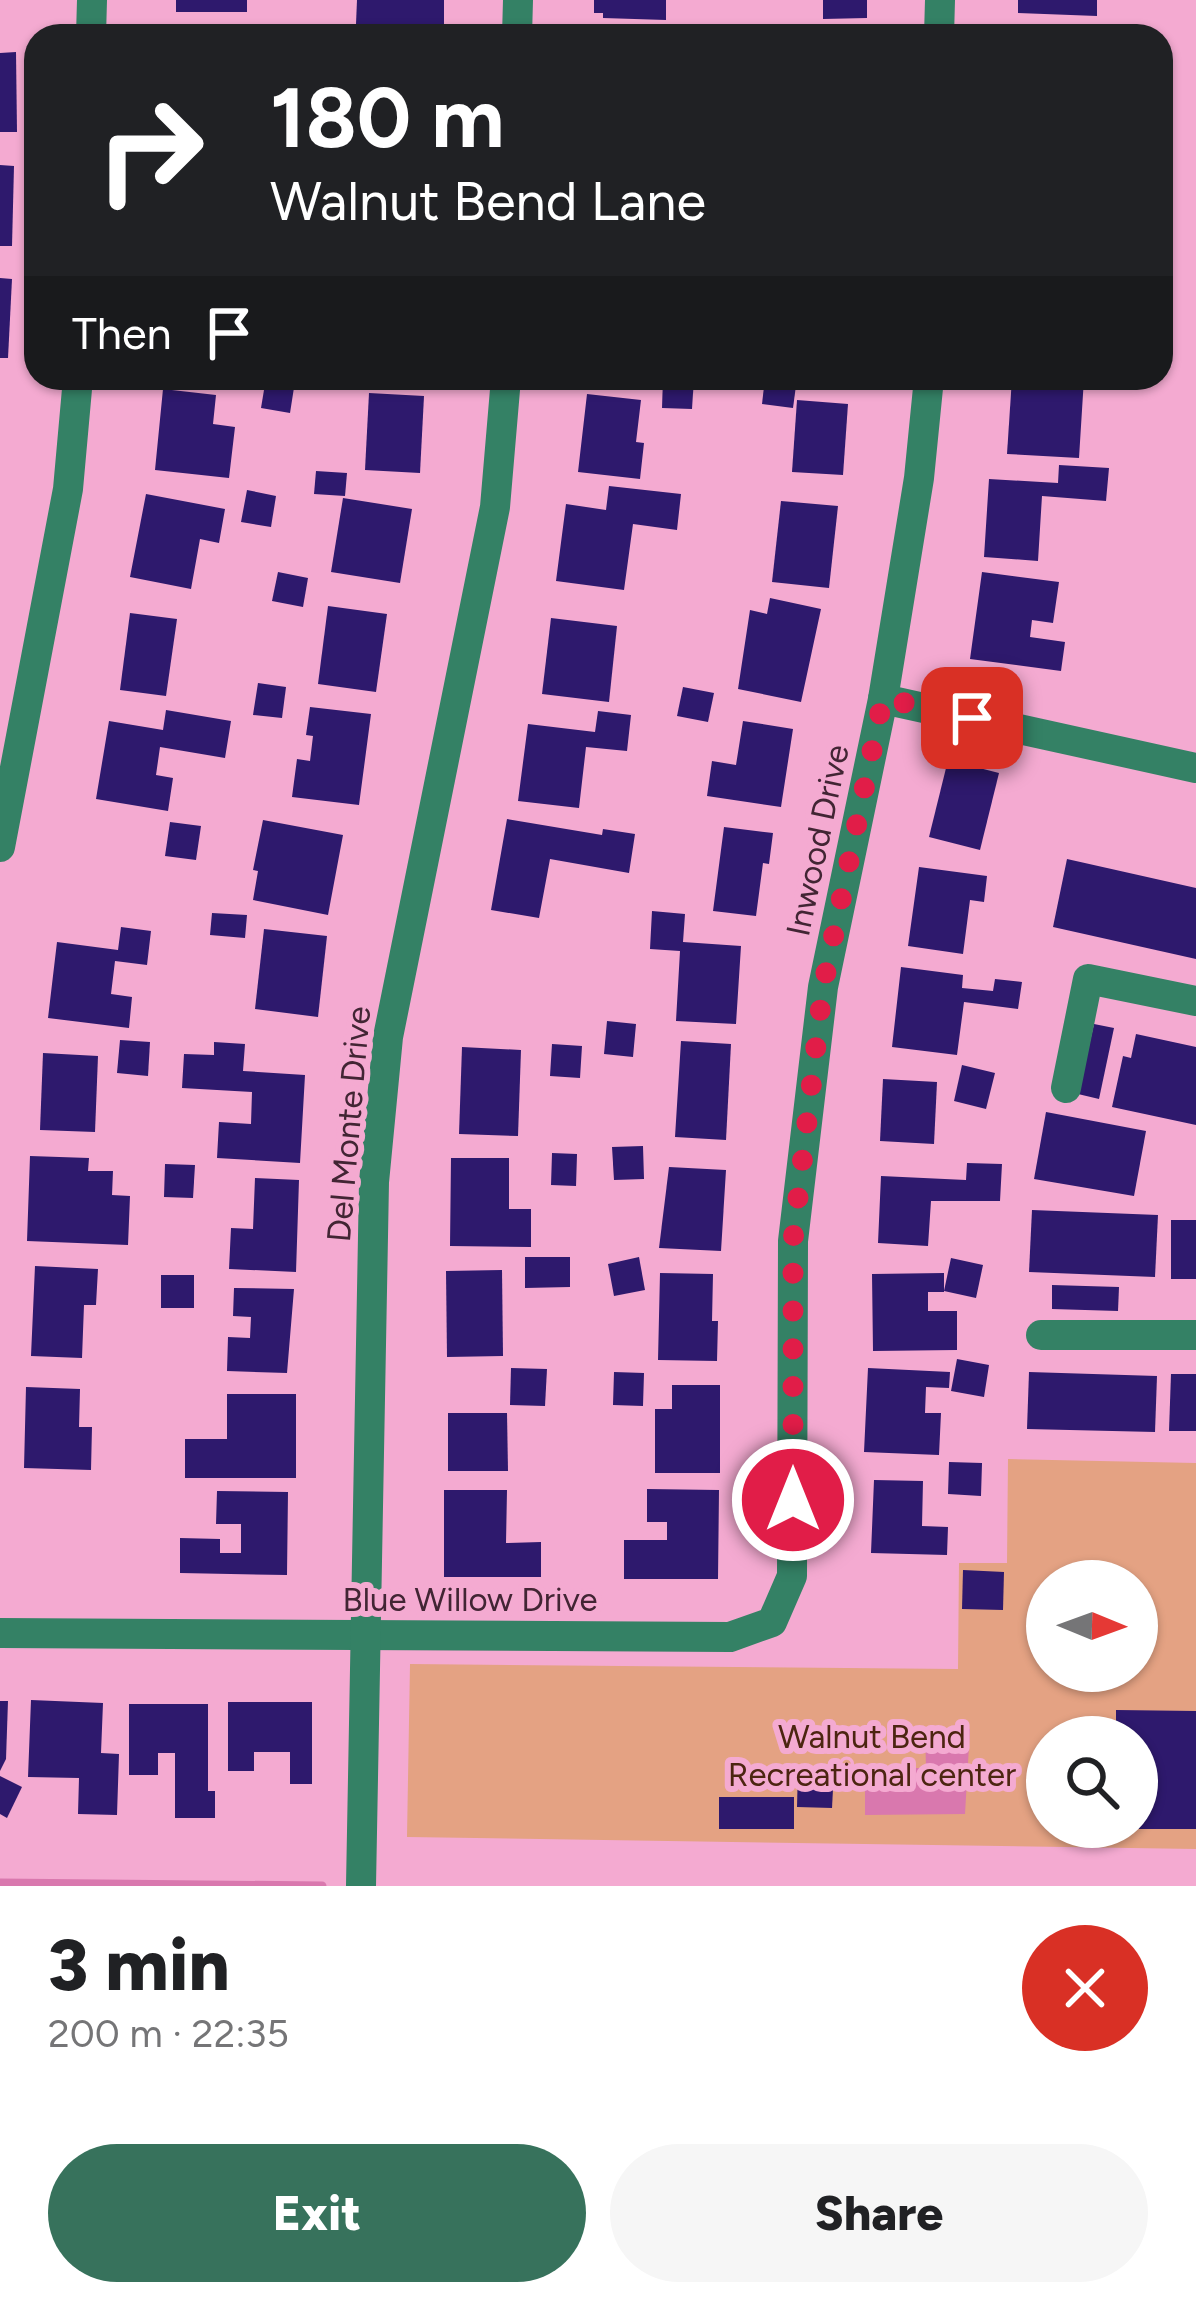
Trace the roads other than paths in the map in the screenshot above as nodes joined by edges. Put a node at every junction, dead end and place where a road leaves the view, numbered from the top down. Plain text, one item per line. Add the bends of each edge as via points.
1 (77, 390) edge
2 (505, 390) edge
3 (928, 390) edge
4 (883, 698) junction
5 (1196, 768) edge
6 (0, 847) edge
7 (1196, 1001) edge
8 (1066, 1088) dead end
9 (1042, 1335) dead end
10 (1196, 1335) edge
11 (793, 1462) joint
12 (0, 1634) edge
13 (363, 1634) junction
14 (361, 1886) edge

1 - 6 street via 68,489
2 - 13 street, Del Monte Drive via 495,507 388,1037 374,1182
3 - 4 street, Inwood Drive
4 - 5 street
4 - 11 street, Inwood Drive via 823,987 793,1240
7 - 8 street via 1088,979
9 - 10 street
11 - 13 street, Blue Willow Drive via 792,1576 772,1622 730,1637
12 - 13 street, Blue Willow Drive
13 - 14 street, Del Monte Drive

